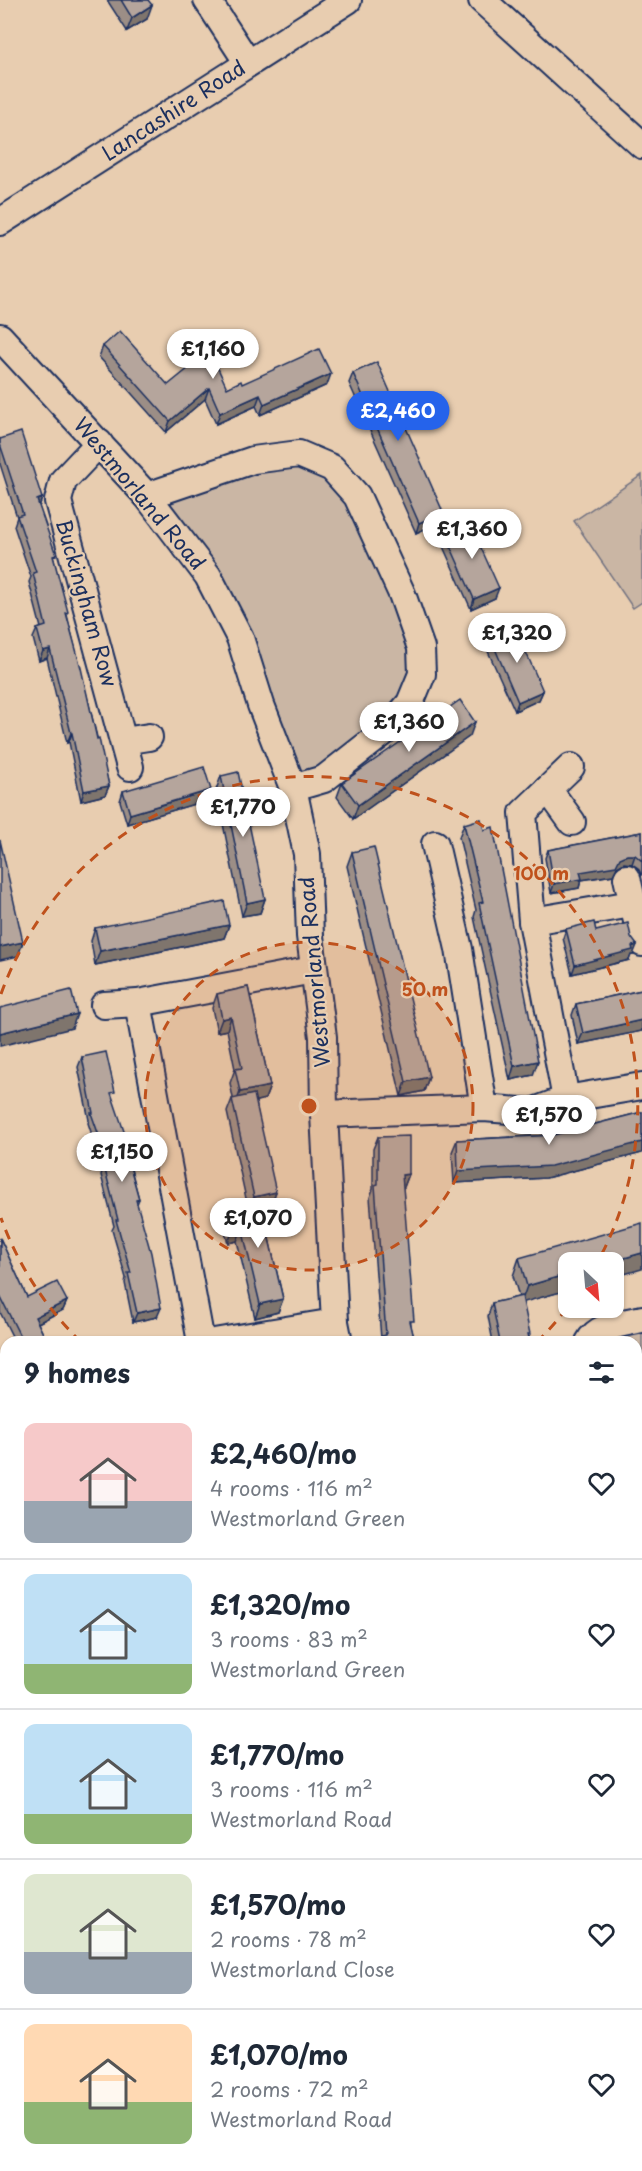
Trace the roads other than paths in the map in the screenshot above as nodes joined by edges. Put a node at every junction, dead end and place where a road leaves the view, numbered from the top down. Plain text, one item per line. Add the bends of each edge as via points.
1 (207, 0) edge
2 (348, 0) edge
3 (482, 0) edge
4 (248, 63) junction
5 (642, 145) edge
6 (0, 222) edge
7 (0, 338) edge
8 (99, 443) junction
9 (147, 496) junction
10 (149, 737) dead end
11 (124, 741) junction
12 (130, 767) dead end
13 (571, 767) dead end
14 (293, 788) junction
15 (548, 789) junction
16 (572, 822) dead end
17 (435, 844) dead end
18 (627, 878) dead end
19 (632, 903) junction
20 (532, 921) junction
21 (642, 943) edge
22 (313, 970) junction
23 (138, 1003) junction
24 (104, 1005) dead end
25 (642, 1086) edge
26 (566, 1099) junction
27 (484, 1108) junction
28 (324, 1114) junction
29 (642, 1319) edge
30 (337, 1332) edge
31 (200, 1336) edge
32 (288, 1336) edge
33 (593, 1336) edge

1 - 4 street
2 - 4 street, Lancashire Road
3 - 5 street
4 - 6 street, Lancashire Road
7 - 8 street, Westmorland Road
8 - 9 street, Westmorland Road
8 - 11 street, Buckingham Row via 63,481 58,501
9 - 14 street, Westmorland Road via 208,576 240,638
9 - 14 street via 253,460 299,454 332,468 357,496 402,594 421,648 422,674 410,703 389,728 324,778
10 - 11 street
11 - 12 street, Buckingham Row
13 - 15 street
14 - 22 street, Westmorland Road via 307,854
15 - 16 street
15 - 20 street via 523,813
17 - 27 street via 459,949
18 - 19 street
19 - 20 street
19 - 21 street
20 - 26 street
22 - 23 street
22 - 28 street, Westmorland Road via 323,1037
23 - 24 street
23 - 31 street
25 - 26 street
26 - 27 street via 532,1113
27 - 28 street
28 - 30 street, Westmorland Road
29 - 33 street via 600,1330
30 - 32 street

